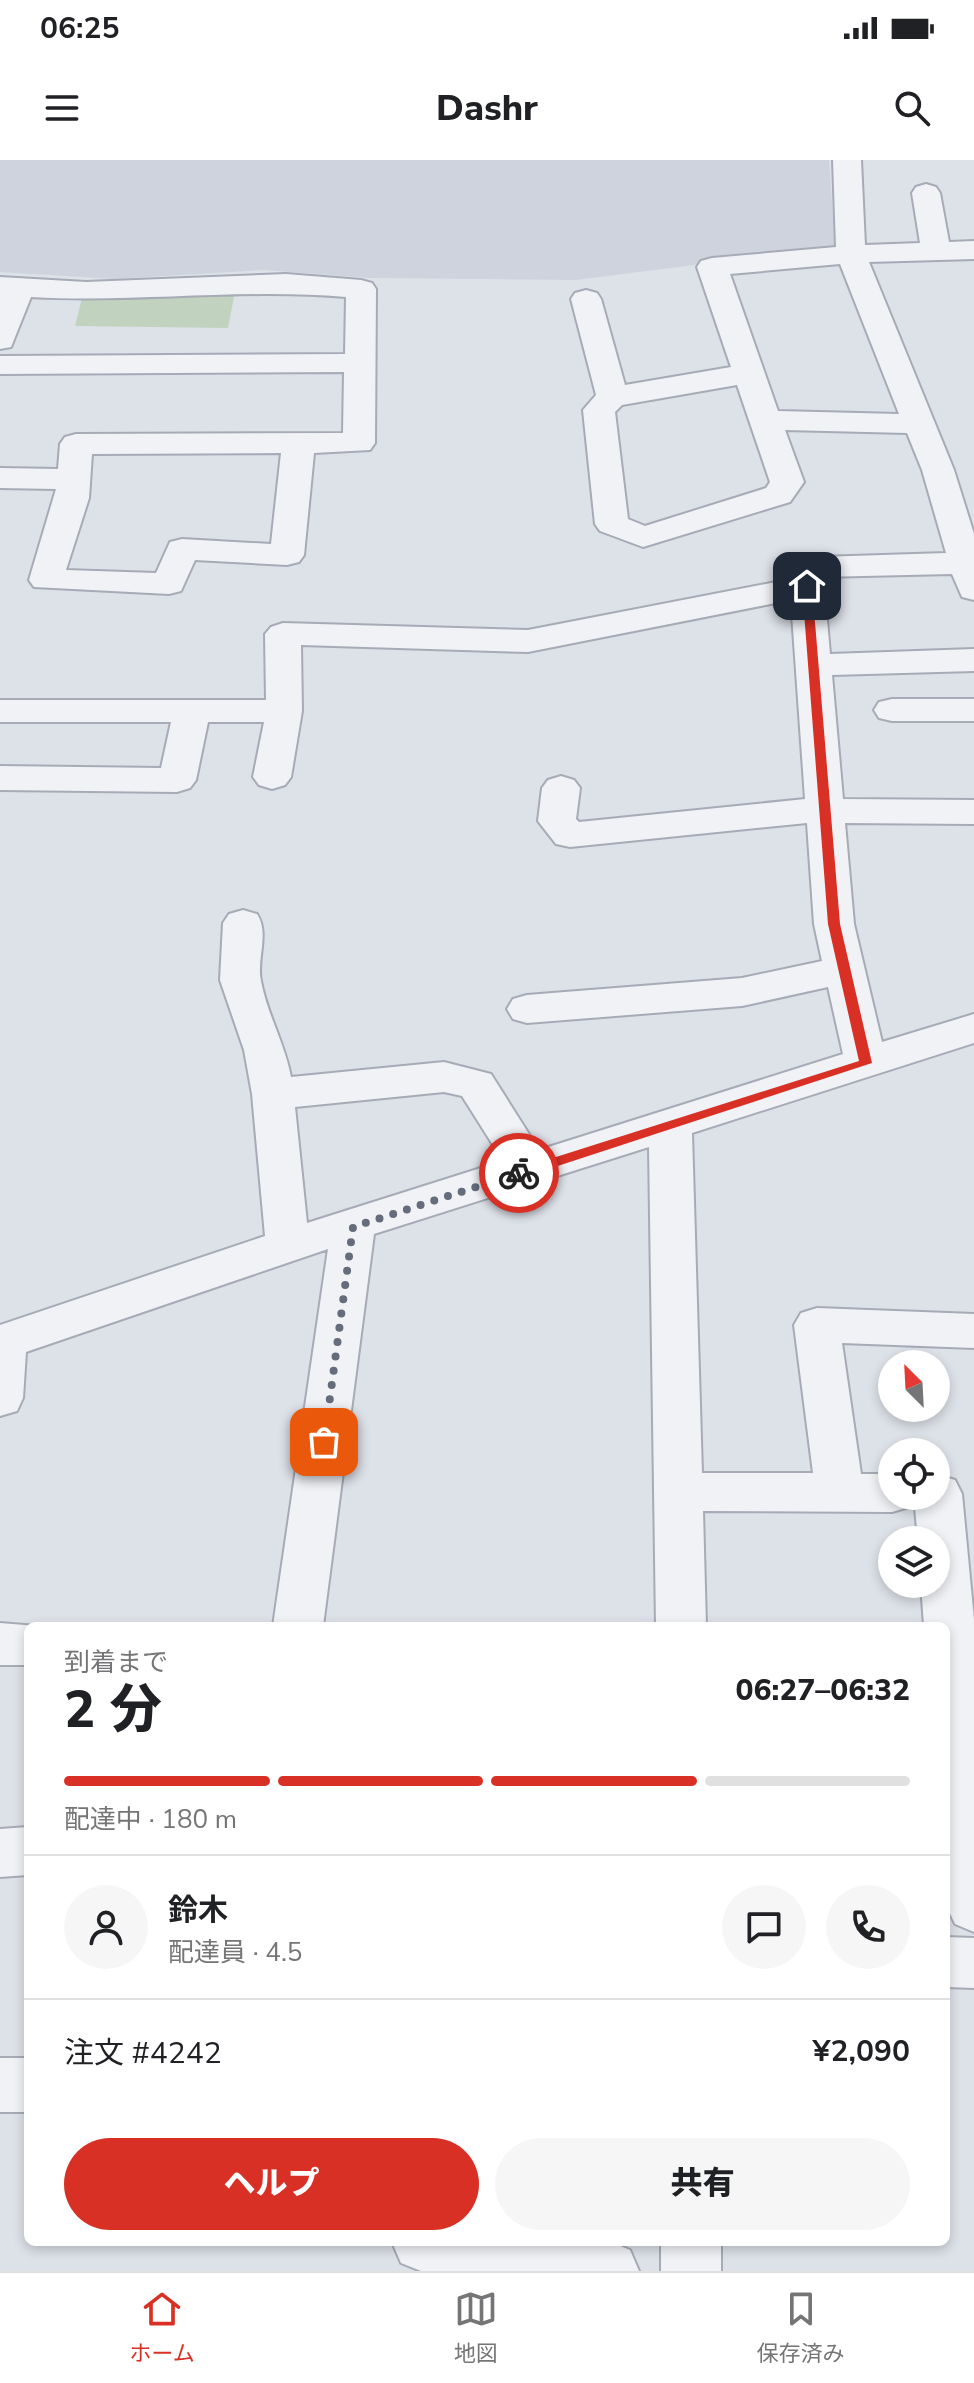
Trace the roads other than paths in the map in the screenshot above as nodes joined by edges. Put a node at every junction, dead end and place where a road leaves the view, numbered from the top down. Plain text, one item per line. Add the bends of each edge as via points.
1 (847, 160) edge
2 (926, 193) dead end
3 (974, 250) edge
4 (936, 252) junction
5 (851, 254) junction
6 (10, 287) edge
7 (586, 299) dead end
8 (0, 340) edge
9 (360, 363) junction
10 (0, 365) edge
11 (748, 374) junction
12 (612, 397) junction
13 (766, 420) junction
14 (920, 424) junction
15 (298, 445) junction
16 (0, 478) edge
17 (73, 479) junction
18 (819, 567) dead end
19 (969, 577) edge
20 (974, 660) edge
21 (812, 665) junction
22 (892, 710) dead end
23 (974, 710) edge
24 (0, 711) edge
25 (192, 711) junction
26 (284, 711) junction
27 (272, 777) dead end
28 (0, 778) edge
29 (561, 788) dead end
30 (974, 812) edge
31 (824, 813) junction
32 (243, 923) dead end
33 (844, 970) junction
34 (527, 1009) dead end
35 (974, 1028) edge
36 (866, 1063) junction
37 (273, 1094) junction
38 (670, 1125) junction
39 (530, 1170) junction
40 (353, 1227) junction
41 (289, 1245) junction
42 (974, 1331) edge
43 (2, 1342) edge
44 (0, 1398) edge
45 (678, 1492) junction
46 (839, 1492) junction
47 (878, 1493) edge
48 (937, 1510) edge
49 (299, 1622) edge
50 (681, 1622) edge
51 (0, 1644) edge
52 (24, 1644) edge
53 (966, 1719) edge
54 (24, 1851) edge
55 (0, 1853) edge
56 (974, 1907) edge
57 (950, 1962) edge
58 (974, 1963) edge
59 (0, 2085) edge
60 (24, 2085) edge
61 (448, 2246) edge
62 (691, 2246) edge
63 (609, 2271) edge
64 (691, 2271) edge

1 - 5 street
2 - 4 street
3 - 4 street
4 - 5 street
5 - 11 street via 712,267
5 - 14 street
6 - 8 street
6 - 9 street via 86,291 286,283 361,289
7 - 12 street
9 - 10 street
9 - 15 street via 359,443
11 - 12 street
11 - 13 street
12 - 13 street via 599,410 612,524 643,537 778,495 787,482
13 - 14 street
14 - 19 street
15 - 17 street via 76,444
15 - 17 street via 287,555 182,549 169,584 46,580
16 - 17 street
18 - 19 street
20 - 21 street
21 - 26 street via 807,586 528,641 283,634
21 - 31 street
22 - 23 street
24 - 25 street
25 - 26 street
25 - 28 street via 177,780
26 - 27 street
29 - 31 street via 557,821 570,835 795,811
30 - 31 street
31 - 33 street via 834,924
32 - 37 street via 240,980 265,1050
33 - 34 street via 742,992
33 - 36 street
35 - 36 street
36 - 38 street
37 - 39 street via 444,1077 476,1084
37 - 41 street
38 - 39 street
38 - 45 street
39 - 40 street
40 - 41 street
40 - 49 street
41 - 43 street
42 - 46 street via 817,1325
43 - 44 street
45 - 46 street
45 - 50 street
46 - 47 street
48 - 53 street
51 - 52 street
53 - 56 street
54 - 55 street
57 - 58 street
59 - 60 street
61 - 63 street
62 - 64 street

